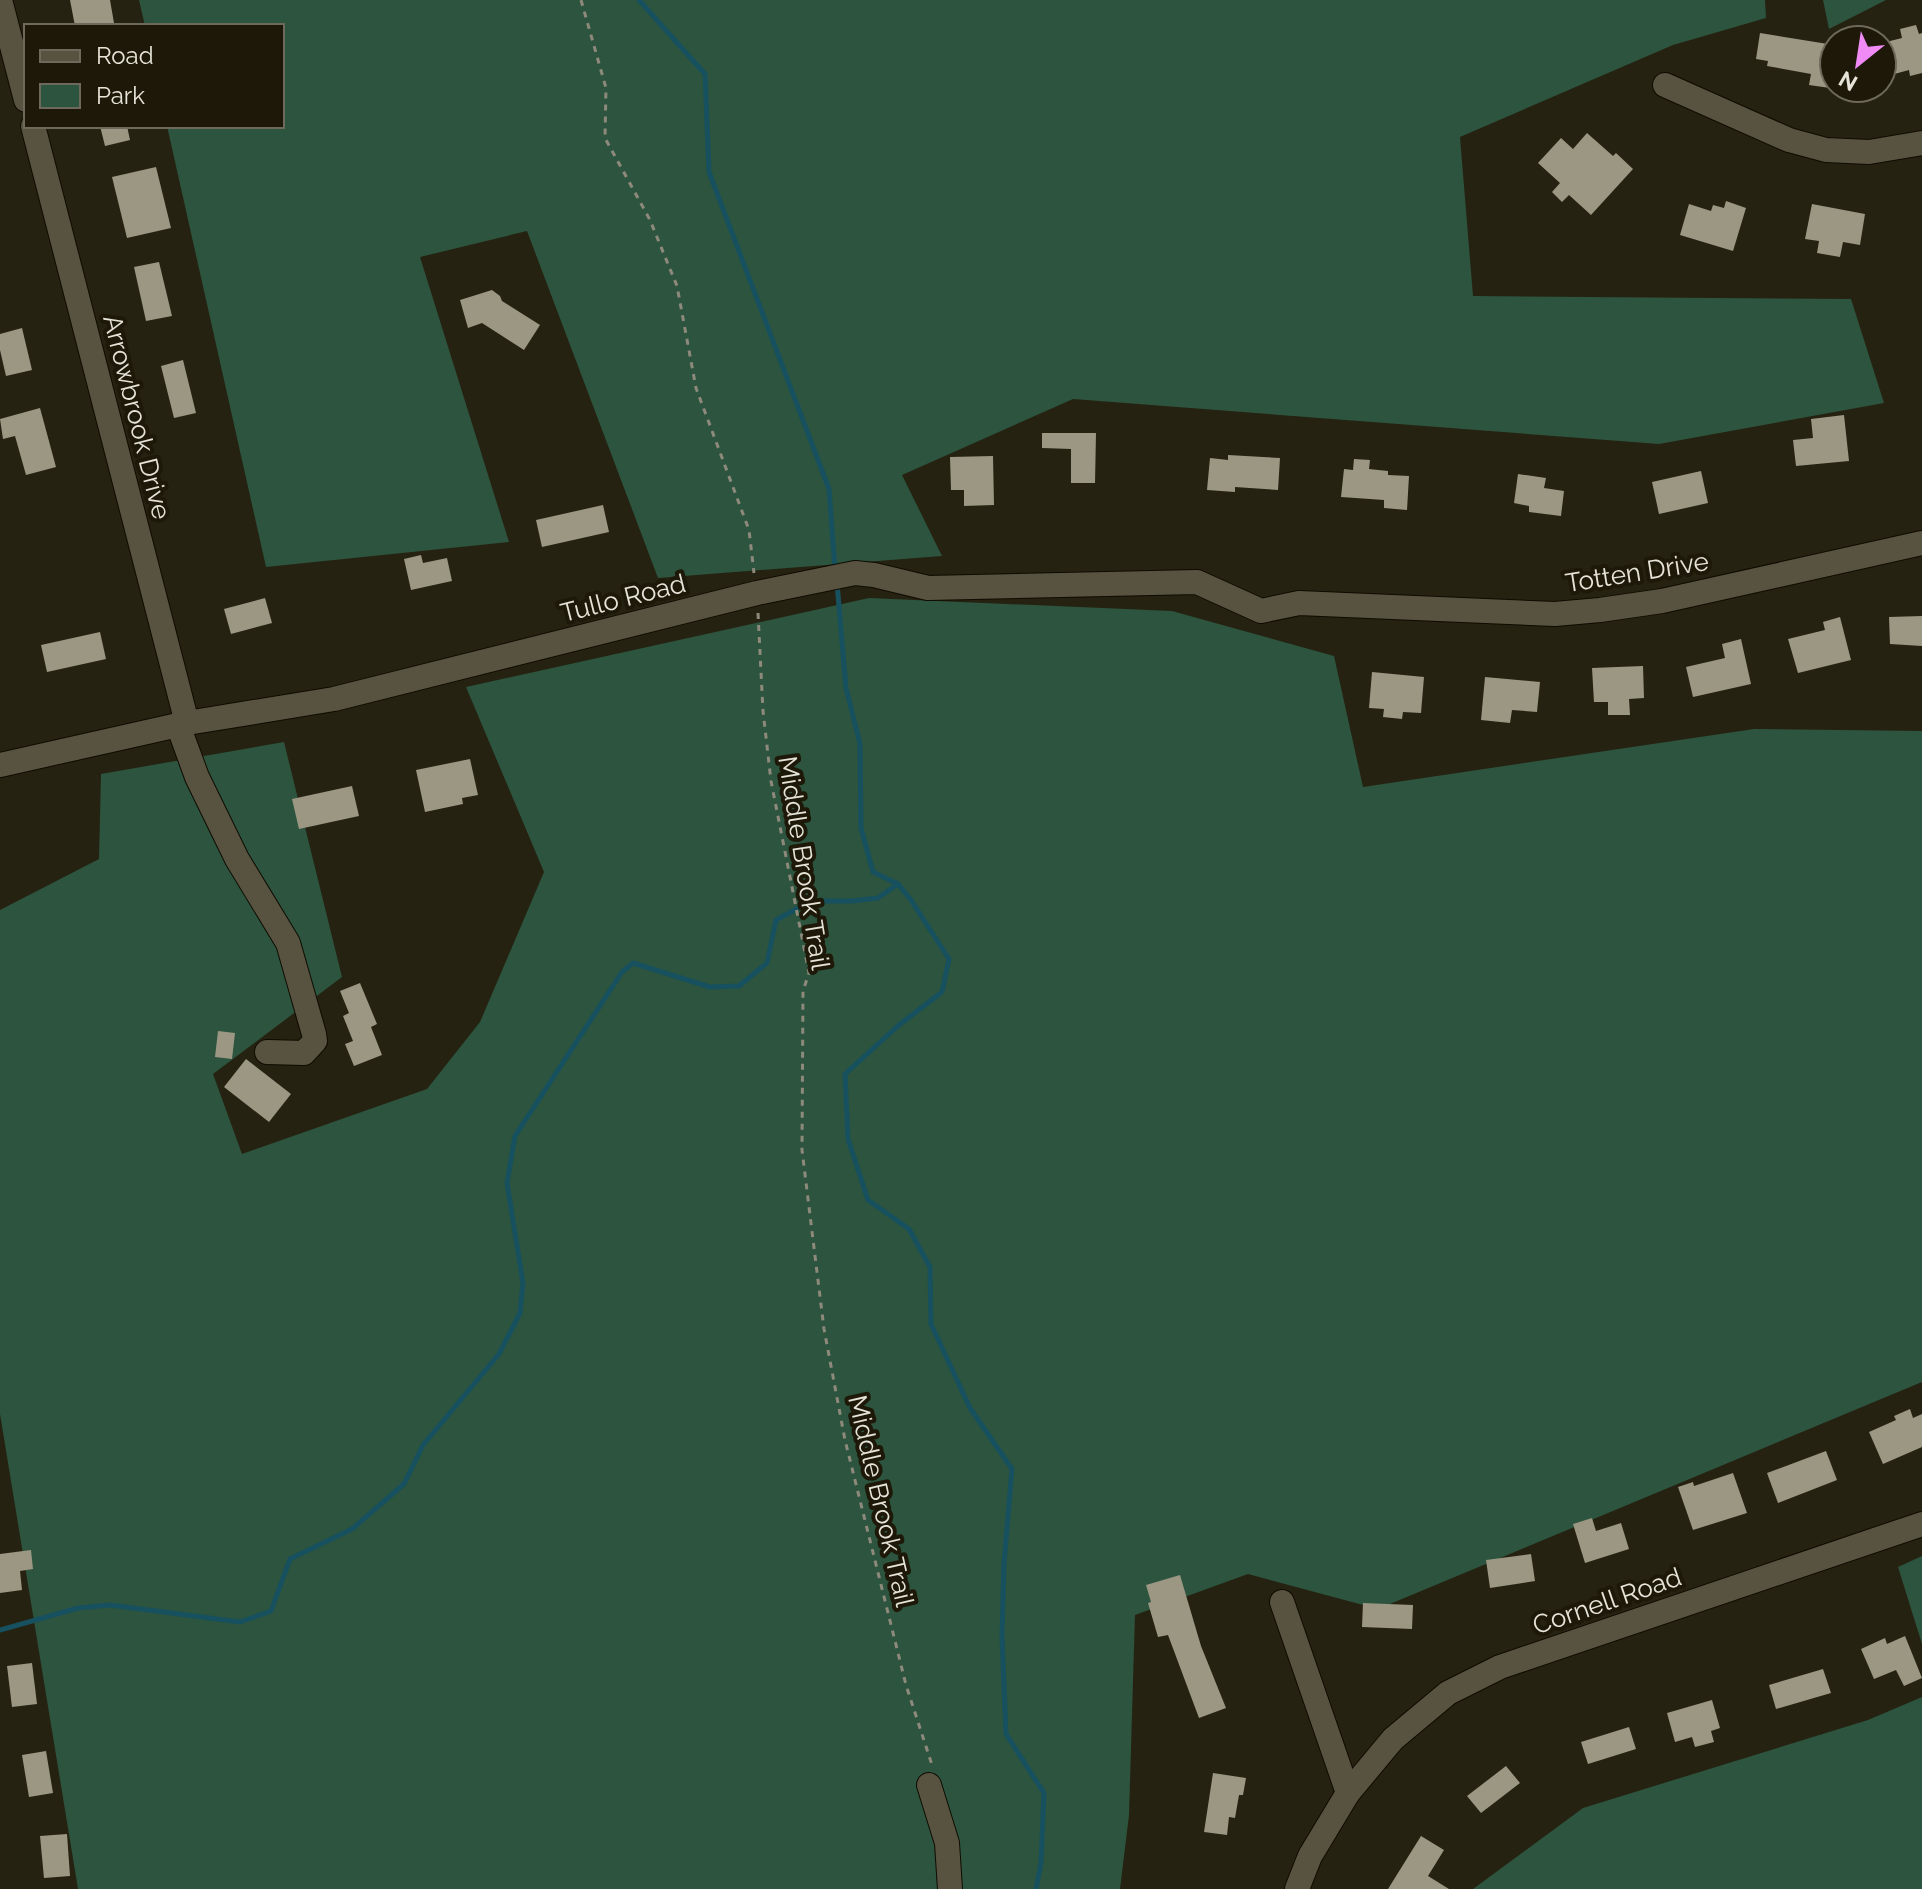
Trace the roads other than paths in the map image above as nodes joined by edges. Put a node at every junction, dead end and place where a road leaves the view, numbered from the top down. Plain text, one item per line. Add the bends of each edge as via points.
1 (0, 0) edge
2 (1665, 85) dead end
3 (24, 92) edge
4 (34, 128) edge
5 (1922, 143) edge
6 (1922, 543) edge
7 (1261, 611) joint
8 (183, 724) junction
9 (0, 765) edge
10 (267, 1052) dead end
11 (1922, 1524) edge
12 (1282, 1602) dead end
13 (931, 1777) road end
14 (1348, 1793) junction
15 (950, 1889) edge
16 (1297, 1889) edge

1 - 3 street
2 - 5 street via 1789,140 1826,150 1869,152
4 - 8 street, Arrowbrook Drive
6 - 7 street, Totten Drive via 1600,610 1555,614 1299,603
7 - 8 street, Tullo Road via 1197,582 928,588 855,573 334,699
8 - 9 street, Tullo Road
8 - 10 street, Arrowbrook Drive via 197,777 237,859 288,943 314,1034 315,1041 304,1053
11 - 14 street, Cornell Road via 1500,1667 1448,1693 1393,1739
12 - 14 street
13 - 15 street via 947,1843
14 - 16 street, Cornell Road via 1310,1856

